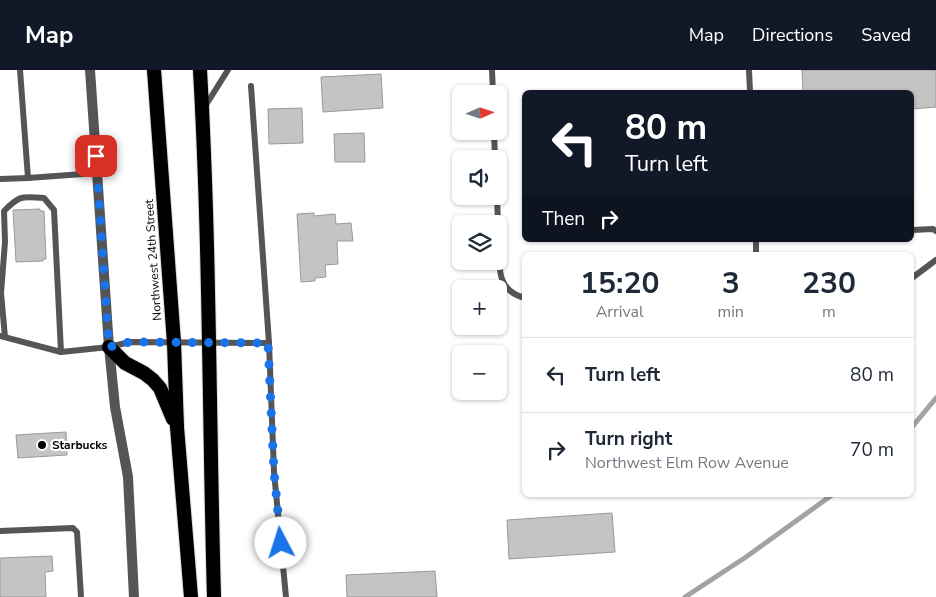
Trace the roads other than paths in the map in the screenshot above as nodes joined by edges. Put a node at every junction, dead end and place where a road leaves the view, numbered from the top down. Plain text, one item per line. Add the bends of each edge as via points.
1 (20, 70) edge
2 (90, 70) edge
3 (154, 70) edge
4 (200, 70) edge
5 (228, 70) edge
6 (492, 70) edge
7 (749, 70) edge
8 (493, 85) edge
9 (251, 86) dead end
10 (750, 90) edge
11 (202, 111) junction
12 (97, 173) junction
13 (28, 178) junction
14 (0, 179) edge
15 (2, 211) edge
16 (914, 230) edge
17 (936, 231) edge
18 (936, 260) edge
19 (501, 270) edge
20 (914, 276) edge
21 (522, 297) edge
22 (2, 336) edge
23 (174, 343) junction
24 (210, 343) junction
25 (268, 343) junction
26 (109, 347) junction
27 (61, 352) junction
28 (177, 427) junction
29 (0, 531) edge
30 (81, 597) edge
31 (134, 597) edge
32 (191, 597) edge
33 (214, 597) edge
34 (286, 597) edge

1 - 13 lane
2 - 12 street
3 - 23 highway, Northwest 24th Street
4 - 11 highway
5 - 11 lane
6 - 8 lane
7 - 10 lane
9 - 25 lane
11 - 24 highway
12 - 13 lane
12 - 26 street
13 - 14 lane
15 - 22 lane via 5,242
15 - 27 lane via 22,197 44,198 54,210
16 - 17 lane
18 - 20 lane
19 - 21 lane via 502,284 508,292
22 - 27 lane
23 - 24 lane
23 - 26 lane via 130,342
23 - 28 highway, Northwest 24th Street
24 - 25 lane
24 - 33 highway
25 - 34 lane via 274,472
26 - 27 lane
26 - 28 highway via 160,388
26 - 31 street via 115,407 128,477
28 - 32 highway, Northwest 24th Street
29 - 30 lane via 73,528 77,532

